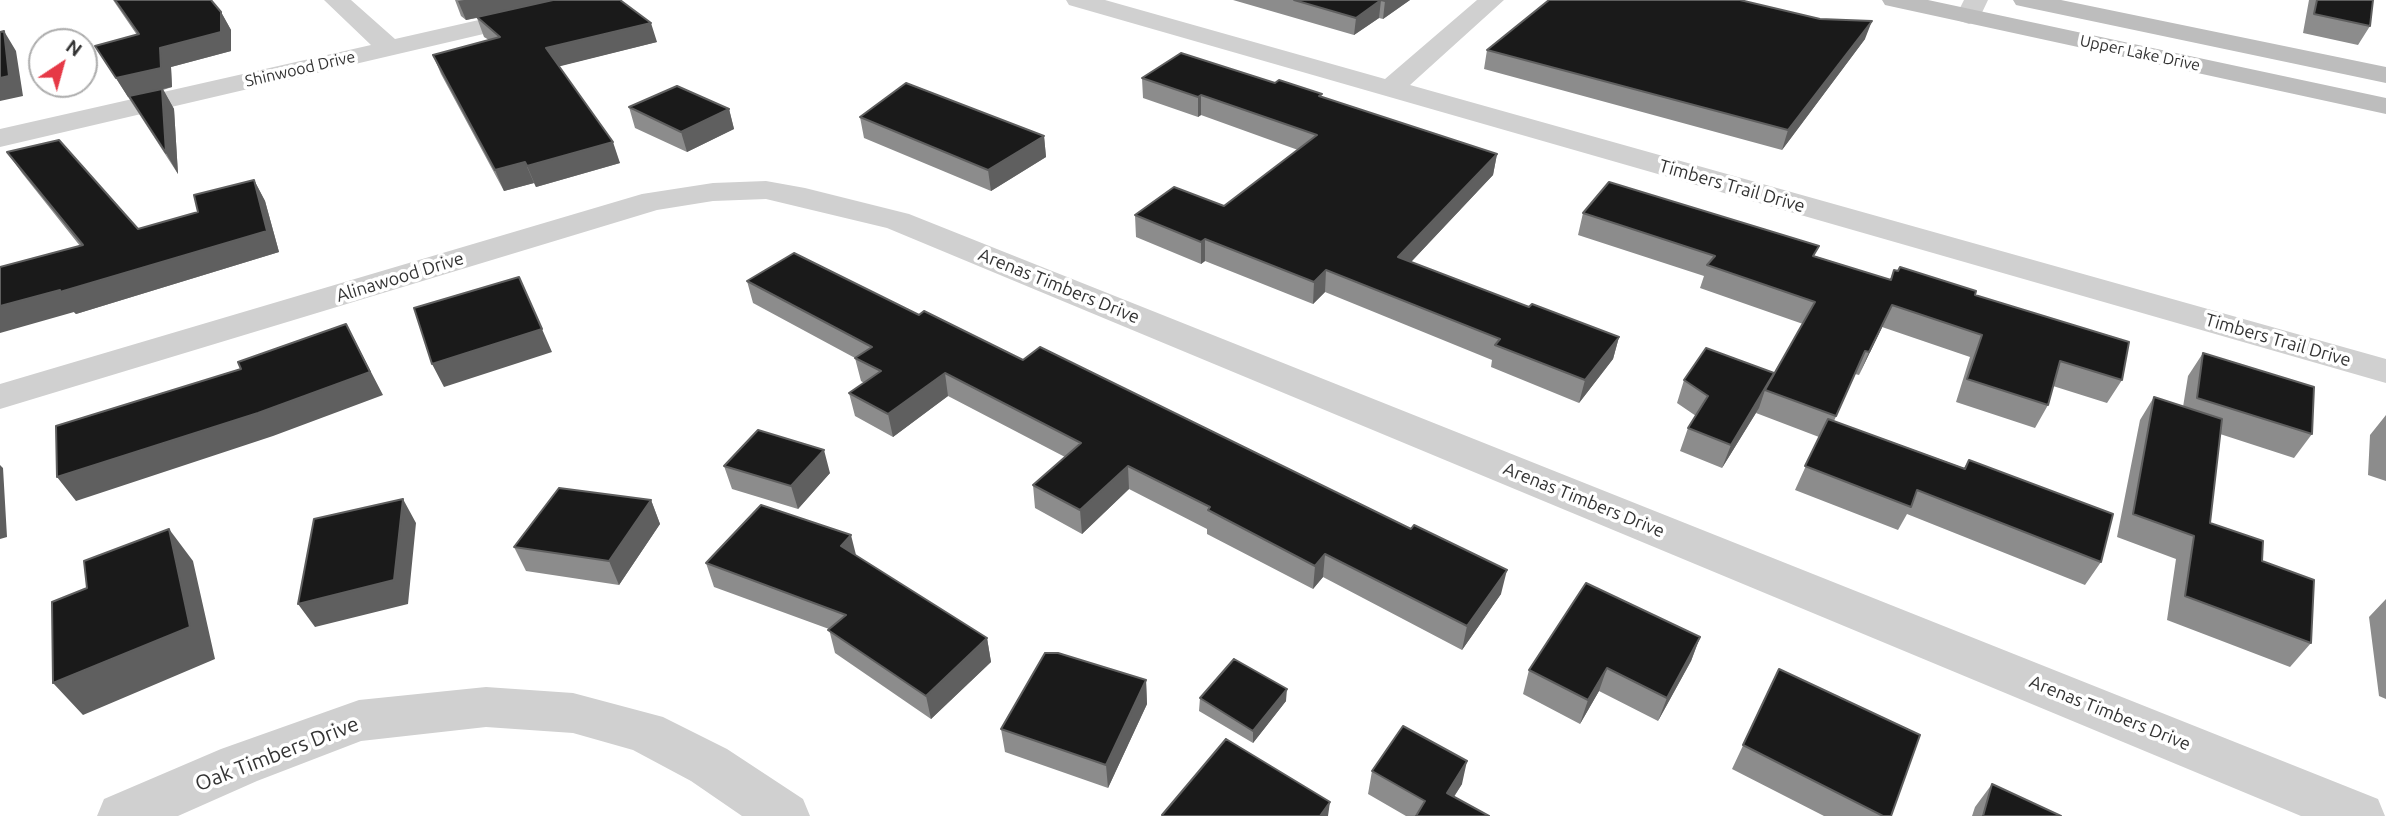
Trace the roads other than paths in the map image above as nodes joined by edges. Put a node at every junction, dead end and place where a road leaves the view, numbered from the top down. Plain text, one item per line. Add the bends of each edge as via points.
1 (336, 0) edge
2 (599, 0) edge
3 (1078, 0) edge
4 (1492, 0) edge
5 (1894, 0) edge
6 (2025, 0) edge
7 (1972, 8) edge
8 (390, 48) junction
9 (2386, 75) edge
10 (1391, 89) junction
11 (2386, 106) edge
12 (0, 138) edge
13 (805, 197) joint
14 (2386, 371) edge
15 (0, 397) edge
16 (123, 816) edge
17 (784, 816) edge
18 (2359, 816) edge

1 - 8 street
2 - 8 street, Shinwood Drive
3 - 10 street, Timbers Trail Drive
4 - 10 street
5 - 7 street, Upper Lake Drive
6 - 9 street, Upper Lake Drive
7 - 11 street, Upper Lake Drive
8 - 12 street, Shinwood Drive
10 - 14 street, Timbers Trail Drive
13 - 15 street, Alinawood Drive via 766,190 726,191 653,201
13 - 18 street, Arenas Timbers Drive via 898,221
16 - 17 street, Oak Timbers Drive via 240,765 359,721 486,707 573,713 645,732 709,765

